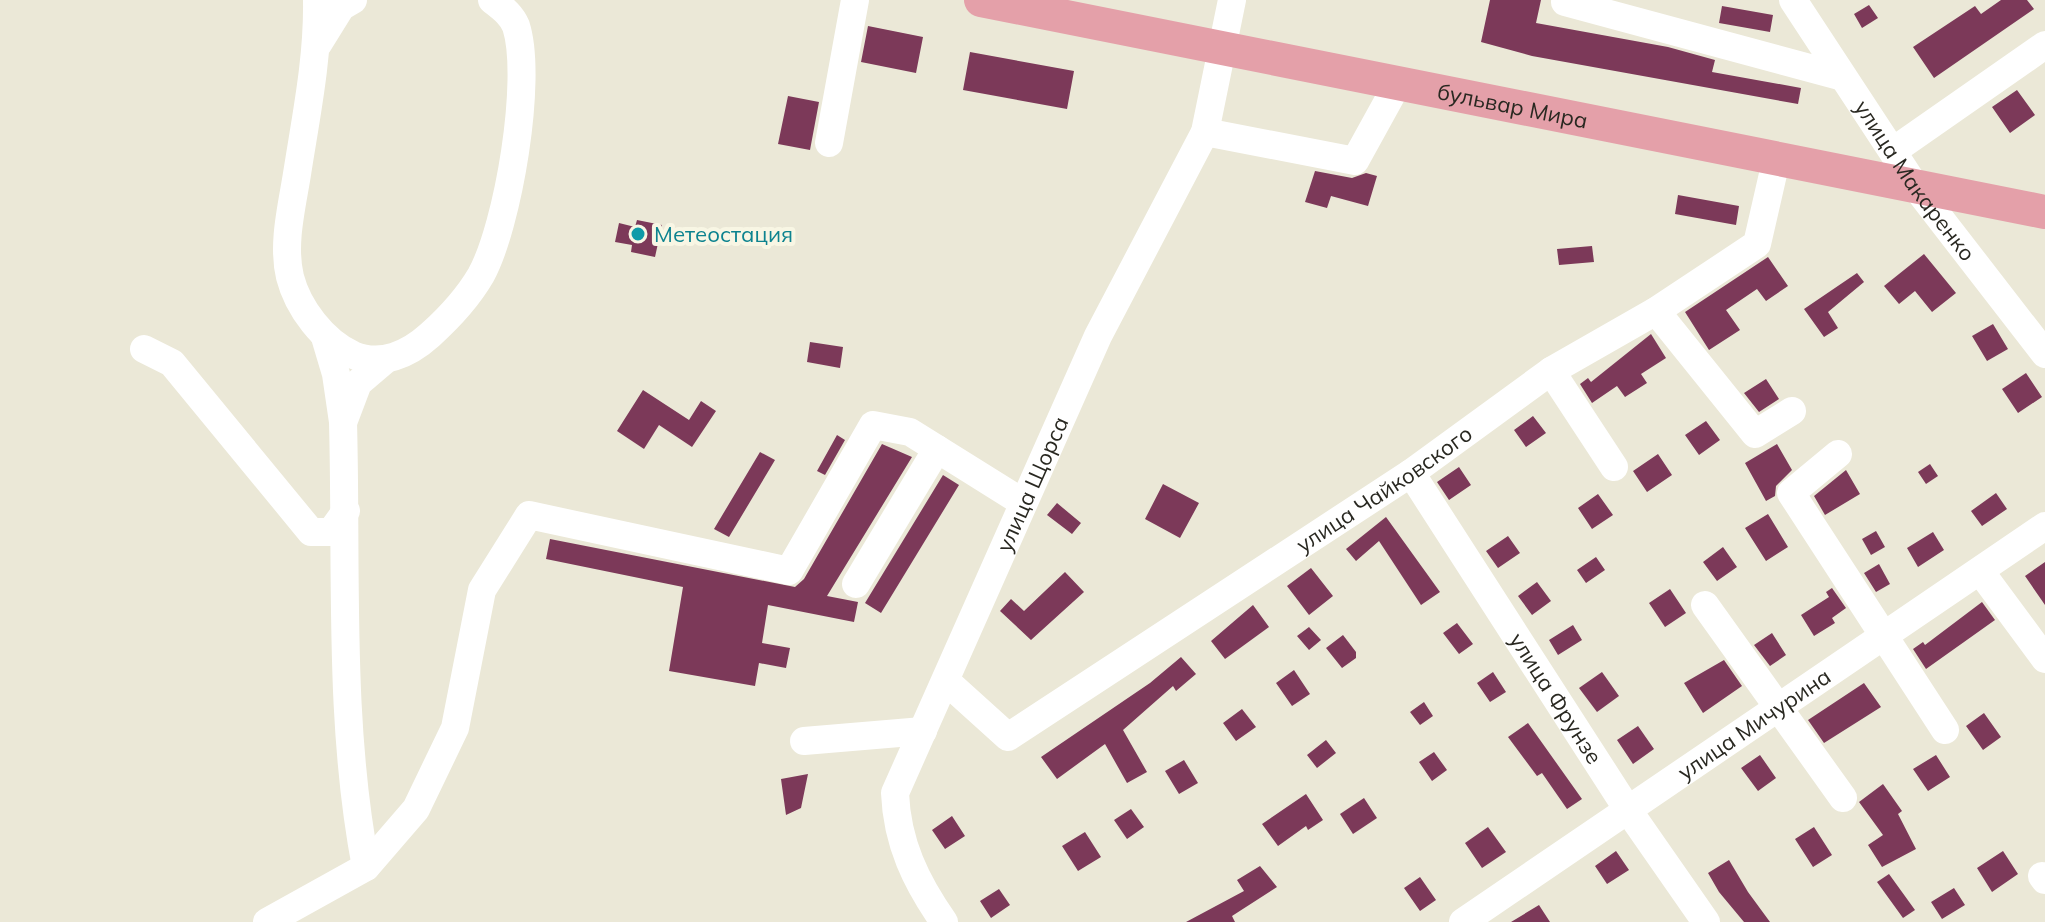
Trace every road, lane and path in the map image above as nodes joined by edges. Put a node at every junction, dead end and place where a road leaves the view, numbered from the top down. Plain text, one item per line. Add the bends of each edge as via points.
1 (317, 0) edge
2 (353, 0) edge
3 (855, 0) edge
4 (981, 0) edge
5 (1232, 0) edge
6 (1793, 0) edge
7 (1565, 2) edge
8 (506, 4) edge
9 (318, 44) junction
10 (2045, 45) edge
11 (1223, 47) junction
12 (1843, 77) junction
13 (1398, 83) junction
14 (1205, 132) junction
15 (829, 143) dead end
16 (1893, 151) junction
17 (1776, 161) junction
18 (1915, 186) junction
19 (2045, 212) edge
20 (1656, 311) junction
21 (325, 337) junction
22 (144, 349) dead end
23 (2045, 354) edge
24 (385, 360) junction
25 (1551, 371) junction
26 (1792, 411) dead end
27 (343, 422) junction
28 (937, 449) junction
29 (1838, 454) dead end
30 (1614, 467) dead end
31 (1411, 473) junction
32 (1022, 502) junction
33 (346, 511) junction
34 (2045, 526) edge
35 (1980, 571) junction
36 (856, 584) dead end
37 (1705, 605) dead end
38 (1886, 635) junction
39 (2045, 659) edge
40 (946, 681) junction
41 (1780, 707) junction
42 (1945, 730) dead end
43 (923, 731) junction
44 (804, 741) dead end
45 (1843, 798) dead end
46 (1628, 810) junction
47 (366, 867) junction
48 (935, 917) edge
49 (267, 922) edge
50 (1463, 922) edge
51 (1706, 922) edge

1 - 9 street
2 - 9 street via 341,7
3 - 15 street
4 - 11 main road, бульвар Мира
5 - 11 street, улица Щорса
6 - 12 street, улица Макаренко
7 - 12 street
8 - 24 street via 522,51 520,110 499,223 482,273 456,312 416,347
9 - 21 street via 288,228 290,276 302,305
10 - 16 street
11 - 13 main road, бульвар Мира
11 - 14 street, улица Щорса
12 - 16 street, улица Макаренко
13 - 14 street via 1355,161
13 - 17 main road, бульвар Мира
14 - 32 street, улица Щорса via 1098,336
16 - 18 street, улица Макаренко
17 - 18 main road, бульвар Мира
17 - 20 street, улица Чайковского via 1757,244
18 - 19 main road, бульвар Мира
18 - 23 street, улица Макаренко
20 - 25 street, улица Чайковского
20 - 26 street via 1755,434
21 - 24 street via 354,355
21 - 27 street
22 - 33 street via 172,363 311,532 331,532
24 - 27 street via 358,383
25 - 30 street
25 - 31 street, улица Чайковского
27 - 33 street
28 - 32 street
28 - 36 street
28 - 47 street via 910,432 873,425 789,571 529,515 482,590 455,728 416,809
29 - 38 street via 1791,493
31 - 40 street, улица Чайковского via 1008,737
31 - 46 street, улица Фрунзе
32 - 40 street, улица Щорса
33 - 47 street via 349,732 354,804
34 - 35 street, улица Мичурина
35 - 38 street, улица Мичурина
35 - 39 street
37 - 41 street
38 - 41 street, улица Мичурина
38 - 42 street
40 - 43 street, улица Щорса
41 - 45 street
41 - 46 street, улица Мичурина
43 - 44 street
43 - 48 street, улица Щорса via 895,793 907,859
46 - 50 street, улица Мичурина
46 - 51 street, улица Фрунзе
47 - 49 street

